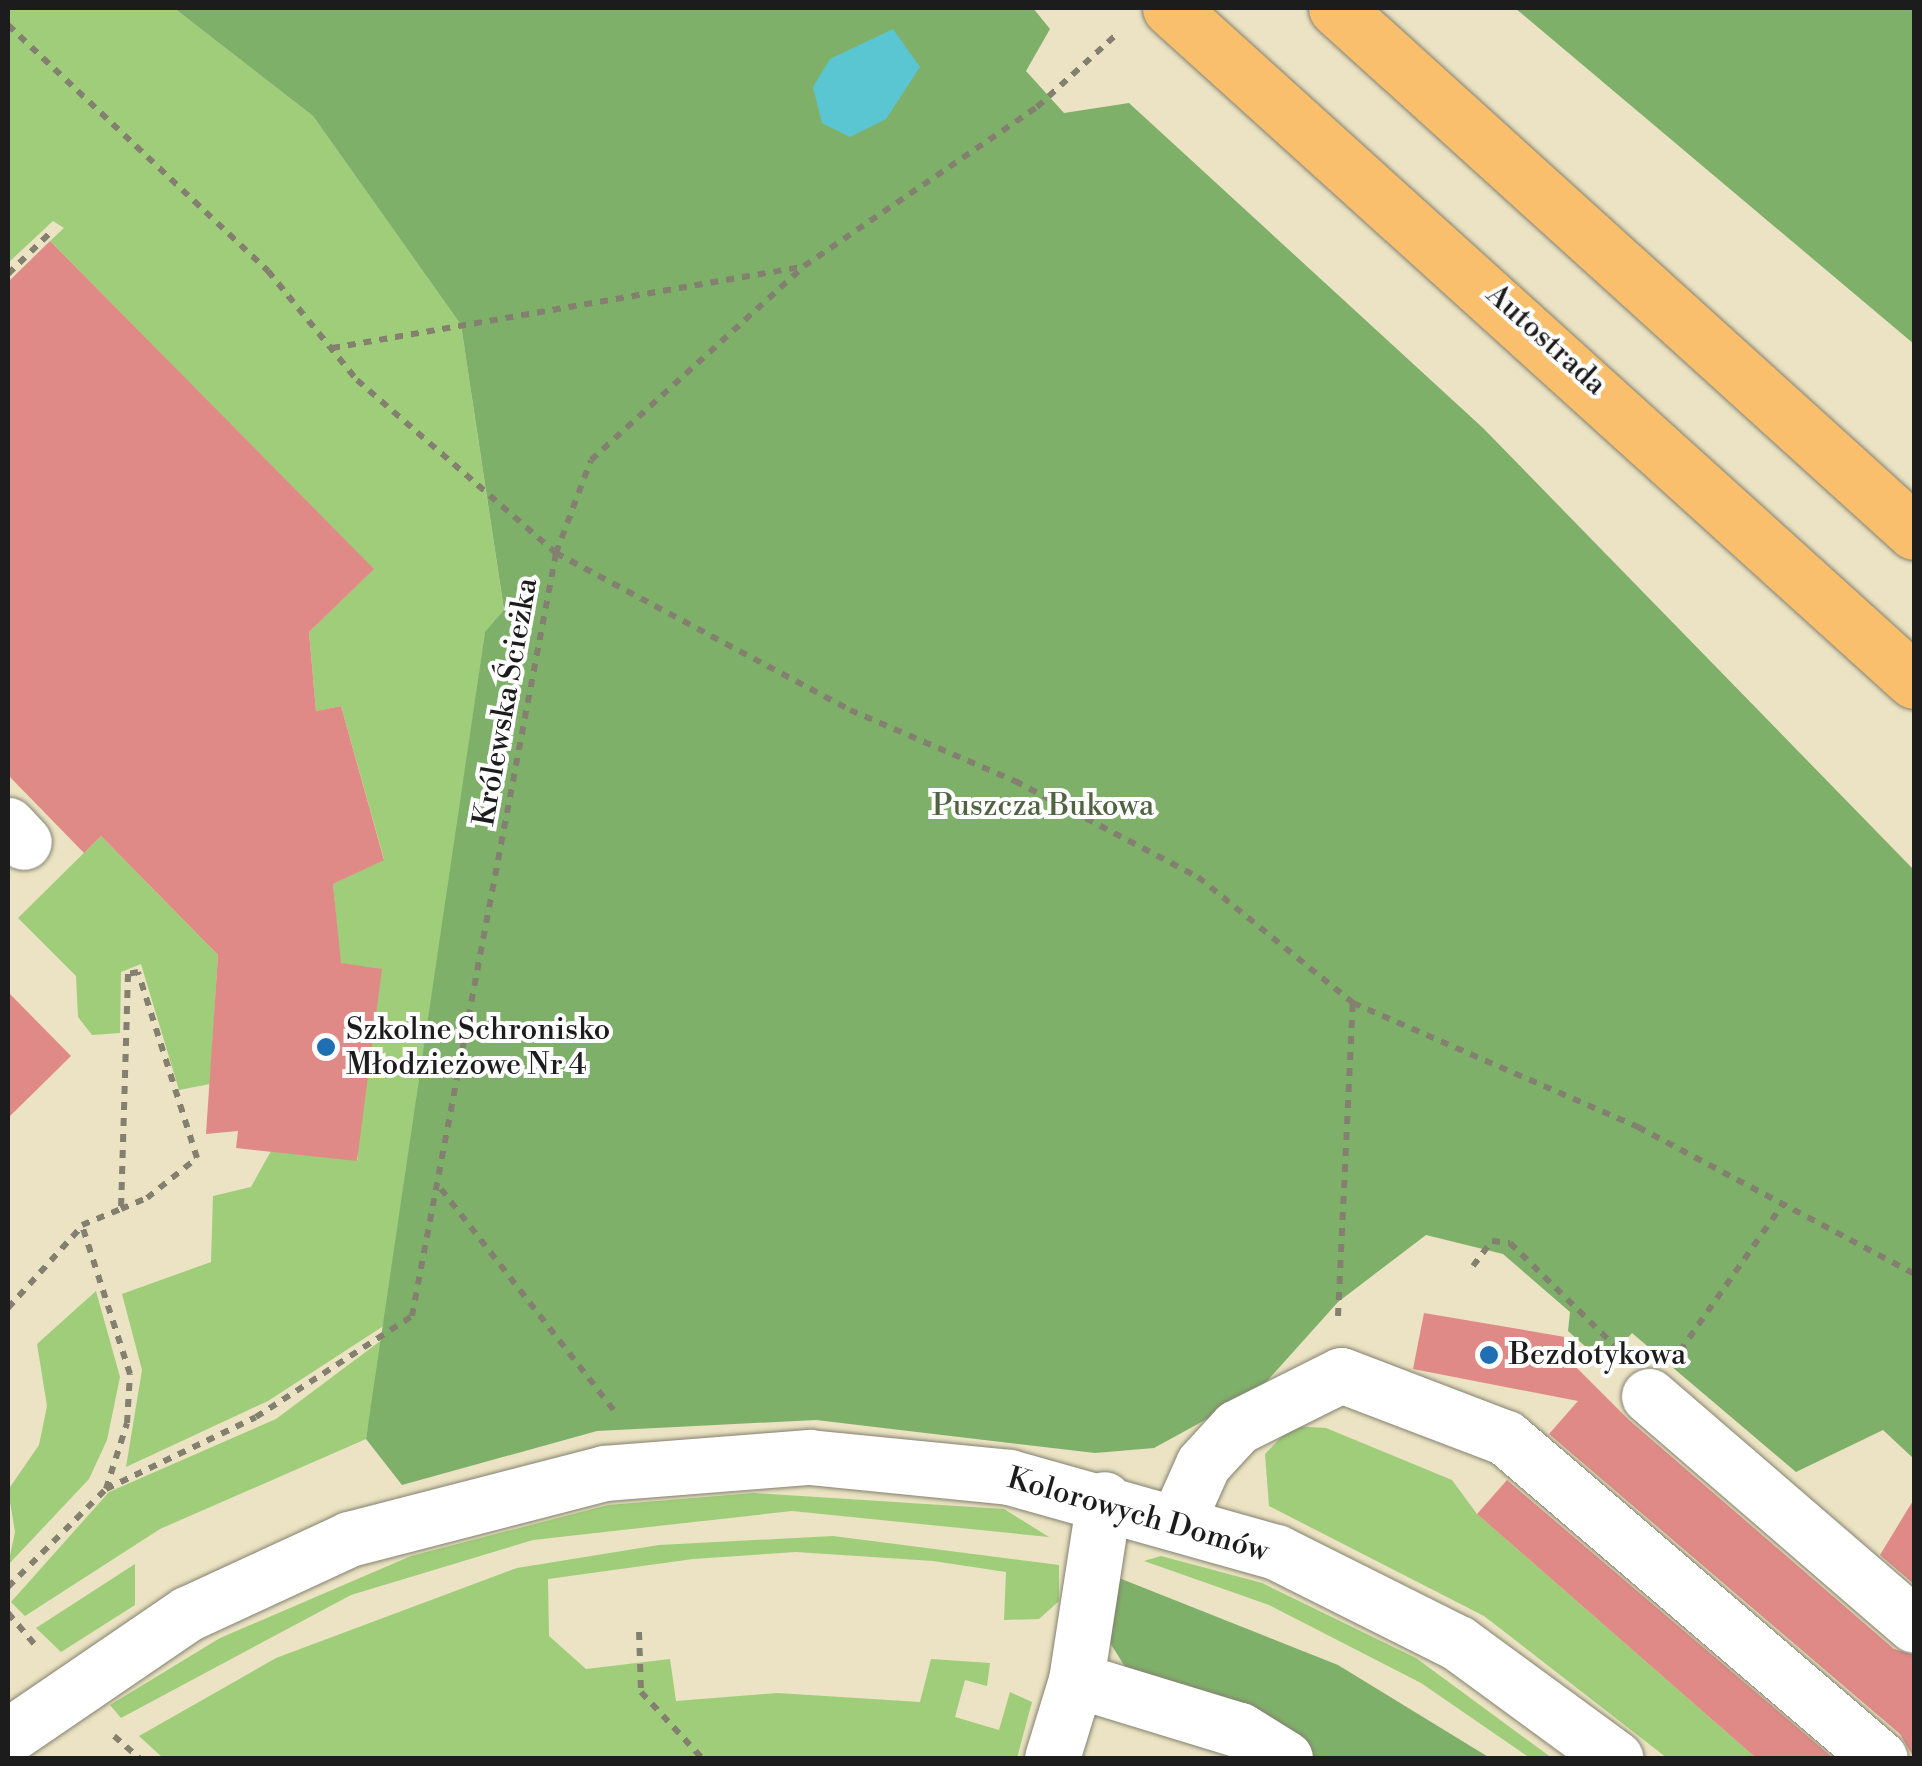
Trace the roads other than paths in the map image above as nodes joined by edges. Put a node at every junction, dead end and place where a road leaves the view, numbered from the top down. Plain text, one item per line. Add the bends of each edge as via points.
1 (1336, 8) edge
2 (1152, 14) edge
3 (1914, 532) edge
4 (1914, 681) edge
5 (1649, 1396) road end
6 (1104, 1499) junction
7 (1178, 1520) junction
8 (1914, 1625) edge
9 (1076, 1680) junction
10 (8, 1736) edge
11 (1052, 1758) edge
12 (1285, 1758) edge
13 (1615, 1758) edge
14 (1880, 1758) edge

1 - 3 highway
2 - 4 highway, Autostrada via 1217,46
5 - 8 street
6 - 7 street, Kolorowych Domów
6 - 9 street
6 - 10 street, Kolorowych Domów via 1009,1477 809,1458 647,1466 503,1492 273,1572 103,1664
7 - 13 street, Kolorowych Domów via 1276,1552 1442,1634
7 - 14 street via 1203,1464 1237,1427 1341,1375 1506,1438
9 - 11 street
9 - 12 street via 1240,1730

